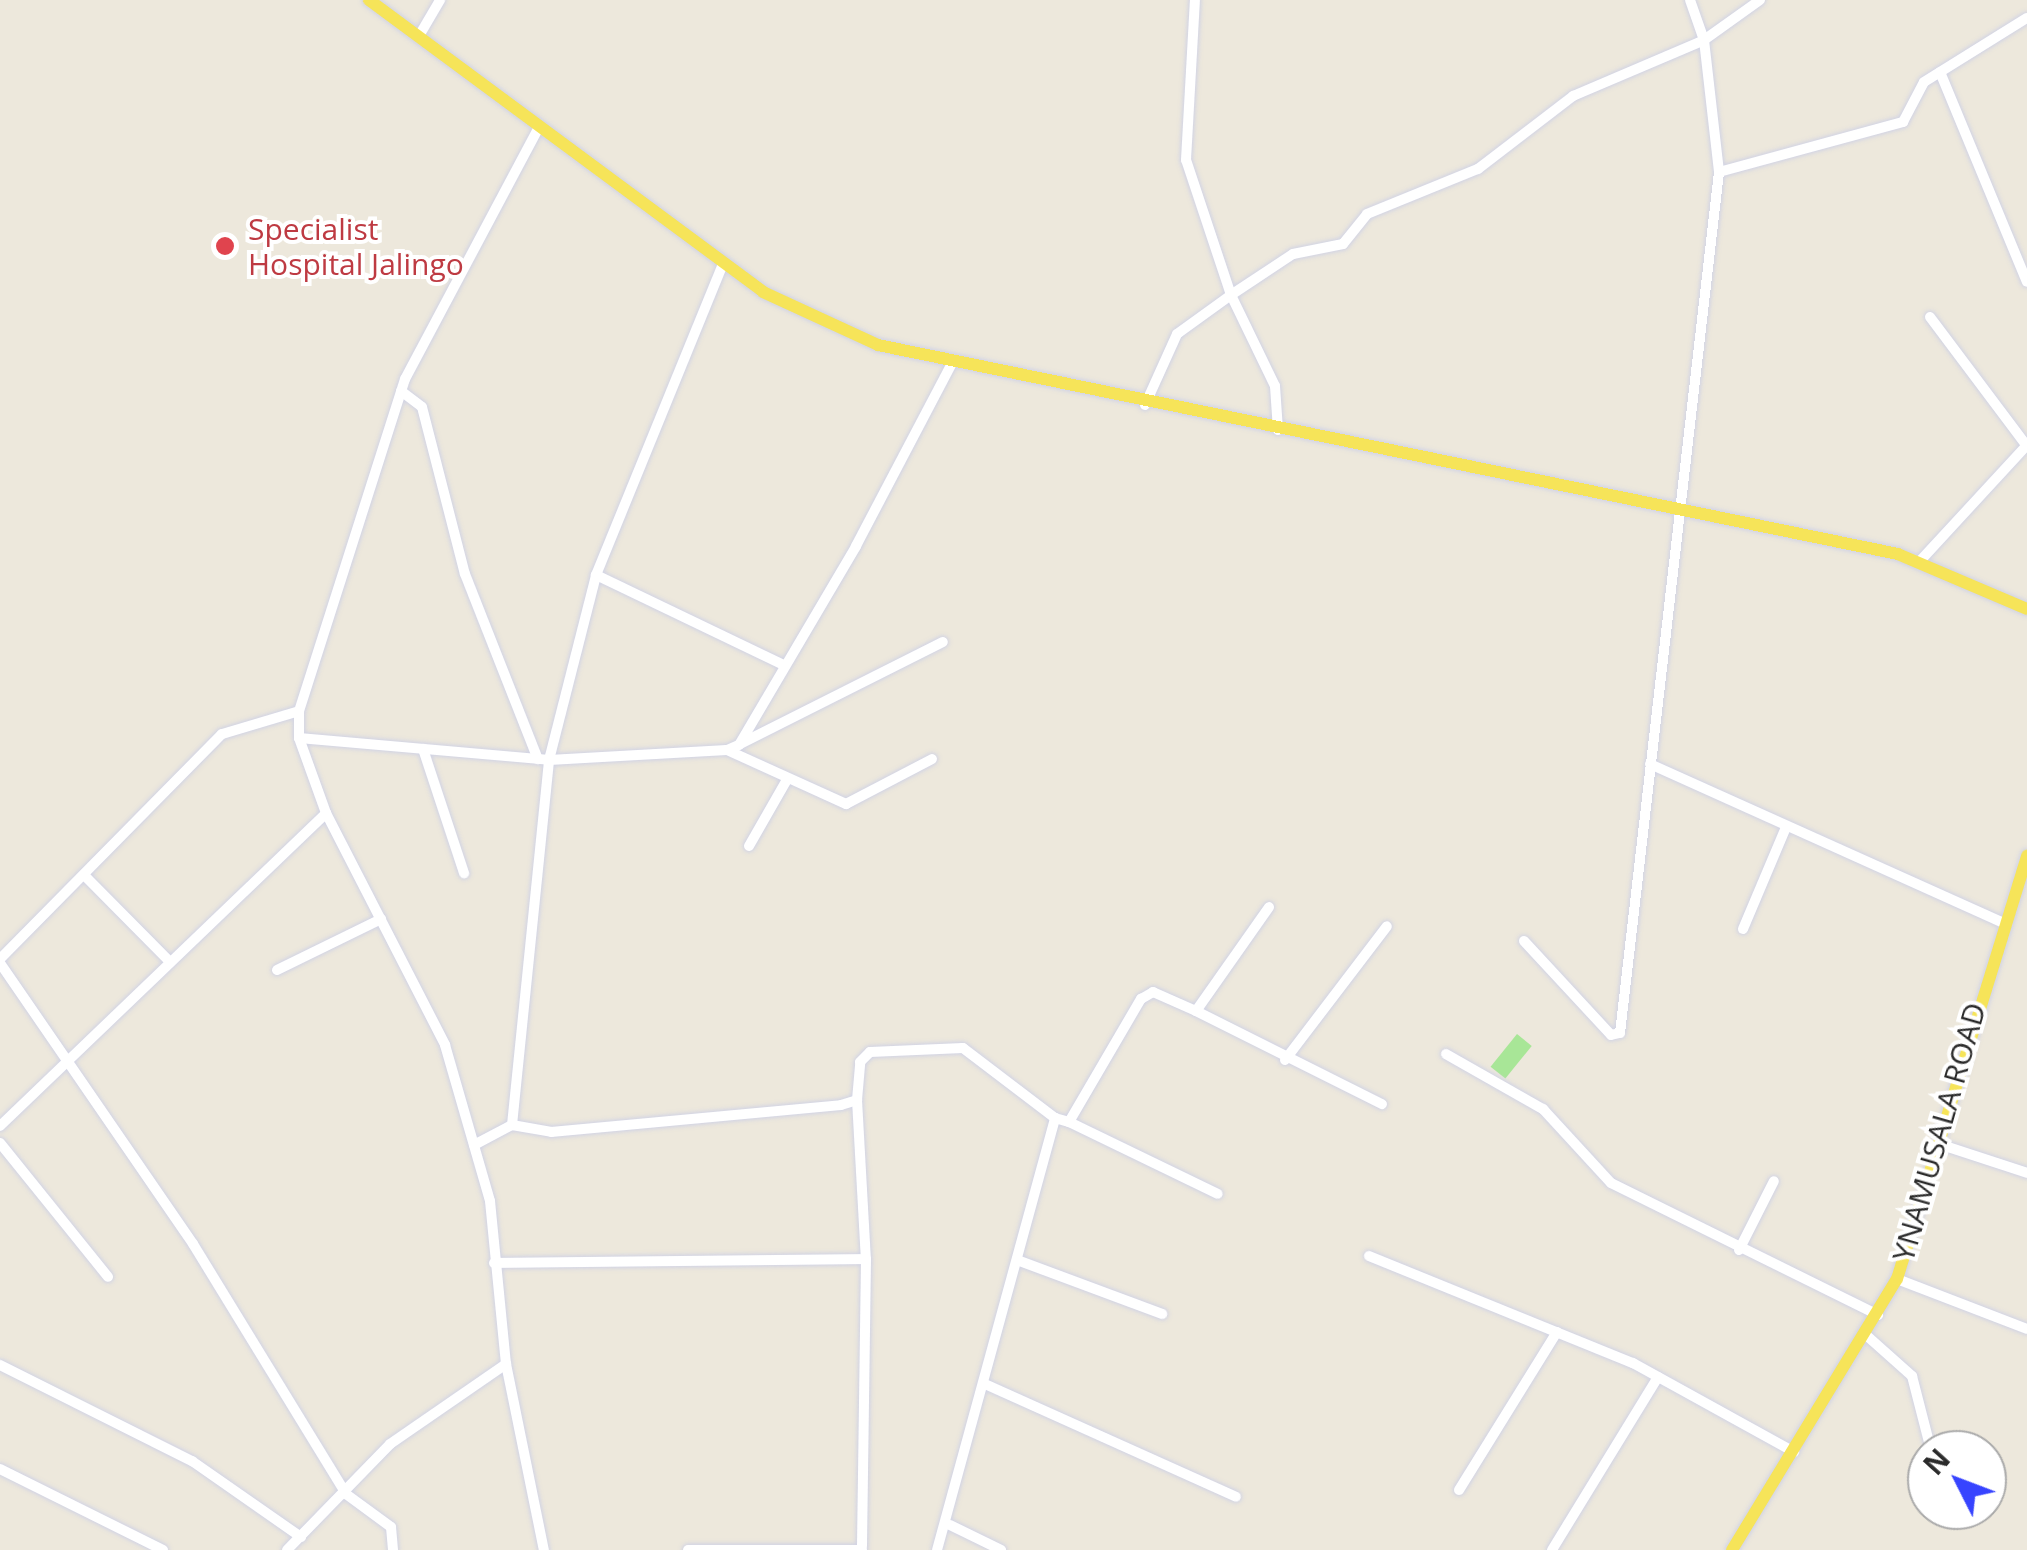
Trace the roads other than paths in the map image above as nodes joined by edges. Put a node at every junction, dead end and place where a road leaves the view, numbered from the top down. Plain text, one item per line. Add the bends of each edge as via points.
1 (368, 0) edge
2 (440, 0) edge
3 (1195, 0) edge
4 (1690, 0) edge
5 (1760, 0) edge
6 (2027, 18) edge
7 (418, 36) junction
8 (1704, 40) junction
9 (1940, 72) junction
10 (539, 127) junction
11 (1719, 172) junction
12 (723, 264) junction
13 (2027, 282) edge
14 (1231, 295) junction
15 (1930, 316) dead end
16 (951, 365) junction
17 (402, 390) junction
18 (1145, 405) junction
19 (1278, 431) junction
20 (2027, 446) edge
21 (1681, 510) junction
22 (1920, 561) junction
23 (596, 575) junction
24 (2027, 609) edge
25 (943, 642) dead end
26 (782, 664) junction
27 (300, 711) junction
28 (299, 738) junction
29 (733, 747) junction
30 (423, 749) junction
31 (932, 758) dead end
32 (543, 760) junction
33 (1650, 764) junction
34 (788, 778) junction
35 (326, 813) junction
36 (1786, 827) junction
37 (749, 846) dead end
38 (2027, 856) edge
39 (464, 873) dead end
40 (84, 875) junction
41 (1269, 907) dead end
42 (380, 919) junction
43 (2001, 922) junction
44 (1386, 926) dead end
45 (1744, 929) dead end
46 (1524, 940) dead end
47 (0, 961) edge
48 (170, 961) junction
49 (277, 970) dead end
50 (1196, 1011) junction
51 (1446, 1054) dead end
52 (66, 1059) junction
53 (1285, 1060) junction
54 (857, 1100) junction
55 (1382, 1104) dead end
56 (1055, 1118) junction
57 (1070, 1122) junction
58 (512, 1125) junction
59 (0, 1126) edge
60 (0, 1144) edge
61 (474, 1144) junction
62 (1939, 1144) junction
63 (2027, 1174) edge
64 (1774, 1181) dead end
65 (1218, 1194) dead end
66 (1739, 1250) junction
67 (1369, 1256) dead end
68 (866, 1259) junction
69 (1017, 1260) junction
70 (494, 1263) junction
71 (108, 1277) dead end
72 (1897, 1278) junction
73 (1162, 1314) dead end
74 (1878, 1316) junction
75 (2027, 1329) edge
76 (1557, 1332) junction
77 (1866, 1335) junction
78 (506, 1364) junction
79 (0, 1365) edge
80 (1658, 1377) junction
81 (986, 1384) junction
82 (1926, 1430) edge
83 (1794, 1452) junction
84 (0, 1469) edge
85 (1459, 1490) dead end
86 (346, 1494) junction
87 (1236, 1497) dead end
88 (950, 1525) junction
89 (300, 1536) junction
90 (862, 1548) edge
91 (163, 1550) edge
92 (286, 1550) edge
93 (393, 1550) edge
94 (544, 1550) edge
95 (688, 1550) edge
96 (937, 1550) edge
97 (1001, 1550) edge
98 (1552, 1550) edge
99 (1732, 1550) edge

1 - 7 main road
2 - 7 street
3 - 14 street via 1186,160
4 - 8 street
5 - 8 street
6 - 9 street
7 - 10 main road
8 - 11 street
8 - 14 street via 1573,96 1478,169 1367,214 1343,244 1293,254
9 - 11 street via 1924,82 1903,122 1873,137
9 - 13 street
10 - 12 main road
10 - 17 street
11 - 21 street
12 - 16 main road via 844,333
12 - 23 street
14 - 18 street via 1177,334
14 - 19 street via 1276,386
15 - 20 street
16 - 18 main road
16 - 26 street
17 - 27 street
17 - 32 street via 422,407 465,574
18 - 19 main road
19 - 21 main road
20 - 22 street
21 - 22 main road
21 - 33 street
22 - 24 main road
23 - 26 street
23 - 32 street
25 - 29 street
26 - 29 street
27 - 28 street
27 - 40 street via 222,734
28 - 30 street
28 - 35 street
29 - 32 street
29 - 34 street
30 - 32 street
30 - 39 street
31 - 34 street via 846,804
32 - 58 street
33 - 36 street
33 - 46 street via 1620,1033 1611,1035
34 - 37 street
35 - 42 street
35 - 48 street
36 - 43 street
36 - 45 street
38 - 43 main road, YNAMUSALA ROAD
40 - 47 street
40 - 48 street
41 - 50 street
42 - 49 street
42 - 61 street via 445,1045
43 - 62 main road, YNAMUSALA ROAD
44 - 53 street
47 - 52 street
48 - 52 street
50 - 53 street
50 - 57 street via 1153,992 1141,999
51 - 66 street via 1543,1109 1611,1182
52 - 59 street
52 - 86 street
53 - 55 street
54 - 56 street via 860,1062 870,1052 963,1048 981,1053
54 - 58 street via 551,1132
54 - 68 street
56 - 57 street
56 - 69 street
57 - 65 street
58 - 61 street
60 - 71 street
61 - 70 street
62 - 63 street
62 - 72 main road, YNAMUSALA ROAD
64 - 66 street
66 - 74 street
67 - 76 street
68 - 70 street
68 - 90 street
69 - 73 street
69 - 81 street
70 - 78 street
72 - 74 main road, YNAMUSALA ROAD
72 - 75 street
74 - 77 main road, YNAMUSALA ROAD
76 - 80 street
76 - 85 street
77 - 82 street via 1912,1376
77 - 83 main road, YNAMUSALA ROAD
78 - 86 street via 430,1411
78 - 94 street
79 - 89 street via 203,1467
80 - 83 street
80 - 98 street
81 - 87 street
81 - 88 street
83 - 99 main road, YNAMUSALA ROAD
84 - 91 street
86 - 89 street
86 - 93 street via 391,1527
88 - 96 street
88 - 97 street
89 - 92 street
90 - 95 street

